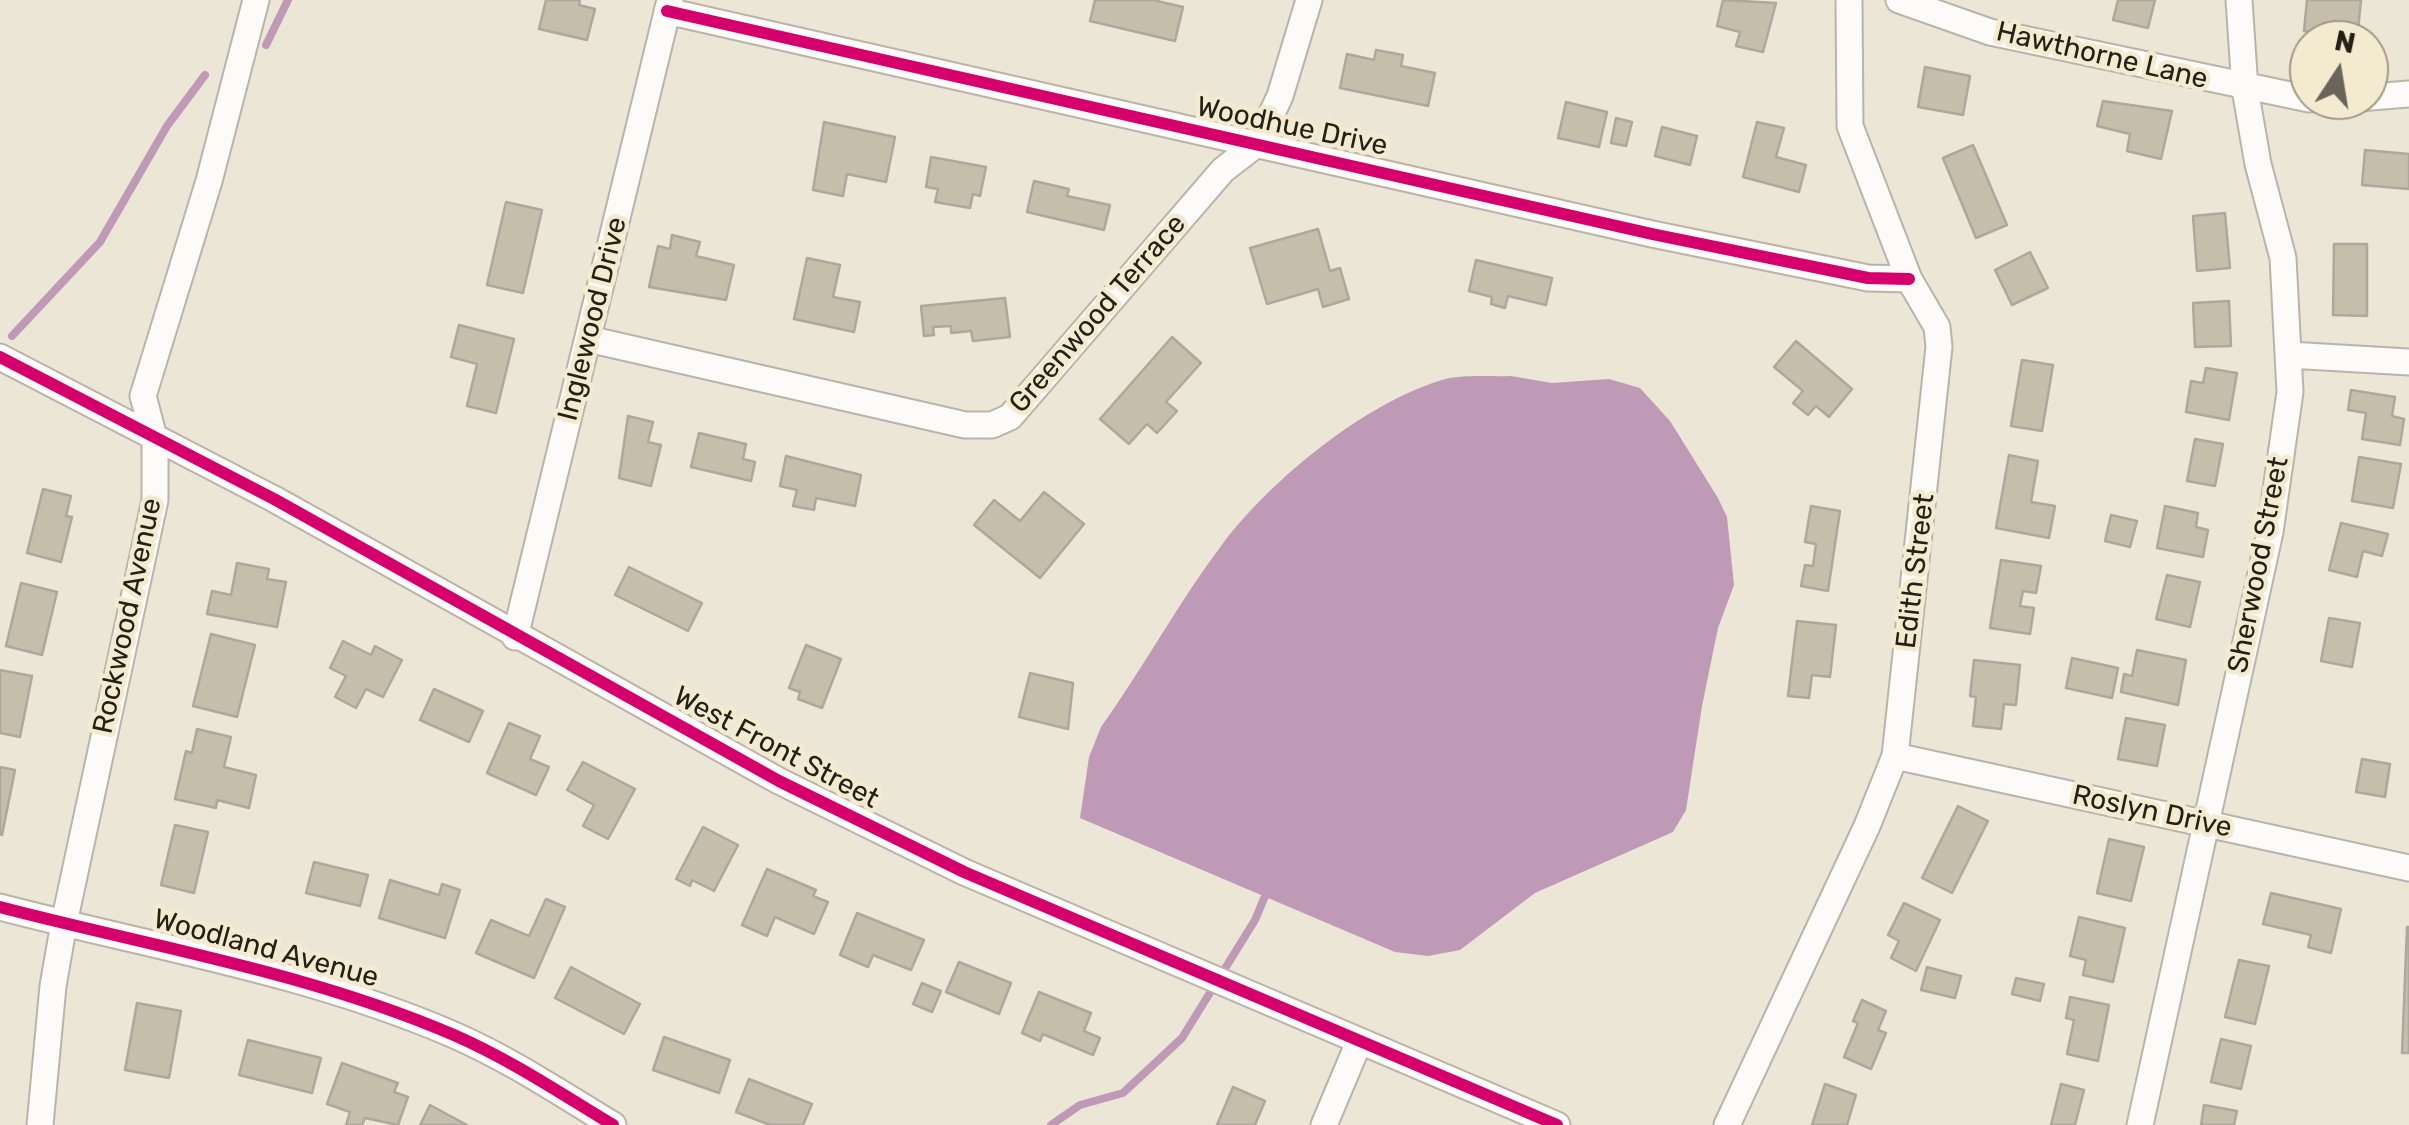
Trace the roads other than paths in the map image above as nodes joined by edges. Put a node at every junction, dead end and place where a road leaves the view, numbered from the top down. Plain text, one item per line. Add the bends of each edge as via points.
1 (256, 0) edge
2 (1309, 0) edge
3 (1850, 0) edge
4 (1899, 0) edge
5 (2239, 0) edge
6 (668, 6) edge
7 (2246, 89) junction
8 (2289, 96) edge
9 (1258, 143) junction
10 (1909, 279) junction
11 (588, 339) junction
12 (2289, 355) junction
13 (0, 357) edge
14 (2409, 362) edge
15 (155, 440) junction
16 (515, 637) junction
17 (1895, 756) junction
18 (2206, 823) junction
19 (2409, 868) edge
20 (0, 906) edge
21 (64, 924) junction
22 (1359, 1042) junction
23 (40, 1125) edge
24 (613, 1125) edge
25 (1324, 1125) edge
26 (1558, 1125) edge
27 (1726, 1125) edge
28 (2140, 1125) edge

1 - 15 street, Rockwood Avenue via 143,396
2 - 9 street, Greenwood Terrace
3 - 10 street, Edith Street via 1850,126
4 - 7 street, Hawthorne Lane via 1990,32
5 - 7 street, Sherwood Street
6 - 9 street, Woodhue Drive
6 - 11 street, Inglewood Drive
7 - 8 street, Hawthorne Lane
7 - 12 street, Sherwood Street via 2283,258
9 - 10 street, Woodhue Drive via 1652,234 1868,278
9 - 11 street, Greenwood Terrace via 1222,170 1026,403 992,425
10 - 17 street, Edith Street via 1930,310 1940,348
11 - 16 street, Inglewood Drive
12 - 14 street
12 - 18 street, Sherwood Street via 2270,532
13 - 15 street, West Front Street
15 - 16 street, West Front Street via 274,499
15 - 21 street, Rockwood Avenue via 155,500
16 - 22 street, West Front Street via 964,872
17 - 18 street, Roslyn Drive
17 - 27 street, Edith Street
18 - 19 street, Roslyn Drive
18 - 28 street, Sherwood Street
20 - 21 street, Woodland Avenue
21 - 23 street, Rockwood Avenue
21 - 24 street, Woodland Avenue via 265,969 360,999 534,1074
22 - 25 street
22 - 26 street, West Front Street

